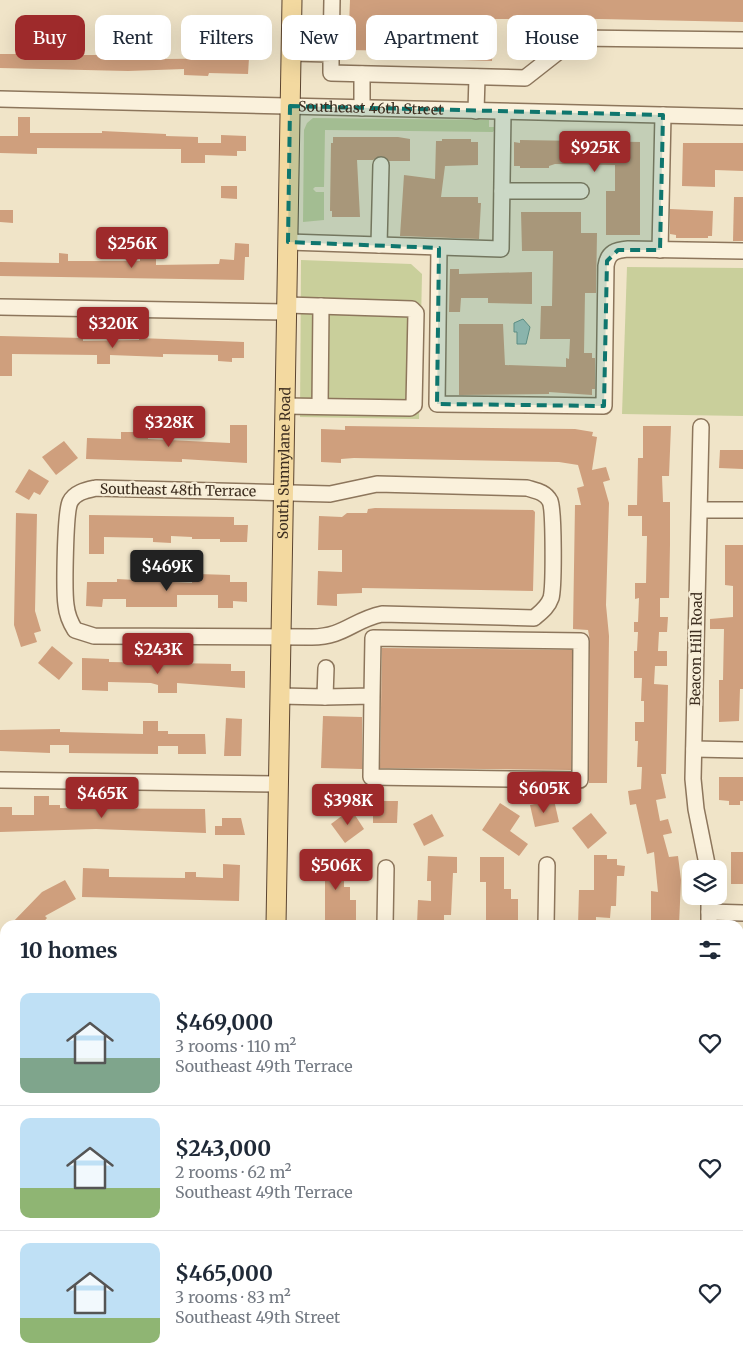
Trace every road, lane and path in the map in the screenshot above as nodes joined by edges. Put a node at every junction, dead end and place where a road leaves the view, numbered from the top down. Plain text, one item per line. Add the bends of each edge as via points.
1 (292, 0) edge
2 (332, 0) edge
3 (292, 15) edge
4 (332, 15) edge
5 (743, 40) edge
6 (291, 60) edge
7 (331, 60) edge
8 (362, 74) junction
9 (476, 77) junction
10 (0, 99) edge
11 (290, 106) junction
12 (362, 108) junction
13 (476, 111) junction
14 (503, 112) junction
15 (663, 115) junction
16 (743, 116) edge
17 (381, 164) dead end
18 (502, 191) junction
19 (581, 191) dead end
20 (288, 242) junction
21 (379, 245) junction
22 (440, 248) junction
23 (660, 250) junction
24 (743, 251) edge
25 (321, 306) junction
26 (0, 307) edge
27 (287, 308) junction
28 (285, 406) junction
29 (320, 406) junction
30 (701, 428) dead end
31 (284, 492) junction
32 (700, 510) junction
33 (743, 510) edge
34 (281, 637) junction
35 (326, 668) dead end
36 (280, 696) junction
37 (372, 696) junction
38 (325, 697) junction
39 (694, 749) junction
40 (743, 750) edge
41 (0, 780) edge
42 (278, 784) junction
43 (706, 860) edge
44 (547, 865) dead end
45 (386, 868) dead end
46 (709, 905) edge
47 (743, 913) edge
48 (709, 919) edge
49 (276, 920) edge
50 (385, 920) edge
51 (546, 920) edge

1 - 3 main road, South Sunnylane Road
2 - 4 street
5 - 9 street via 576,38 525,78
6 - 11 main road, South Sunnylane Road
7 - 8 street via 331,73
8 - 9 street
8 - 12 street
9 - 13 street
10 - 11 street, Southeast 46th Street
11 - 12 street, Southeast 46th Street
11 - 20 main road, South Sunnylane Road
12 - 13 street, Southeast 46th Street
13 - 14 street, Southeast 46th Street
14 - 15 street, Southeast 46th Street
14 - 18 street
15 - 16 street, Southeast 46th Street
15 - 23 street
17 - 21 street
18 - 19 street
18 - 22 street via 501,249
20 - 21 street
20 - 27 main road, South Sunnylane Road
21 - 22 street
22 - 23 street via 437,404 456,405 604,406 608,258 618,250
23 - 24 street
25 - 27 street
25 - 29 street
25 - 29 street via 412,309 416,313 414,405 410,408
26 - 27 street
27 - 28 main road, South Sunnylane Road
28 - 29 street
28 - 31 main road, South Sunnylane Road
30 - 32 street, Beacon Hill Road
31 - 34 main road, South Sunnylane Road
31 - 34 street, Southeast 48th Terrace via 96,488 82,491 70,502 67,522 66,604 75,630 94,636
31 - 34 street, Southeast 48th Terrace via 330,494 378,484 527,488 542,492 550,502 552,550 551,597 544,611 534,618 382,614 368,617 329,637
32 - 33 street
32 - 39 street, Beacon Hill Road
34 - 36 main road, South Sunnylane Road
35 - 38 street
36 - 38 street
36 - 42 main road, South Sunnylane Road
37 - 37 street via 374,638 581,641 580,780 371,777
37 - 38 street
39 - 40 street
39 - 43 street, Beacon Hill Road via 693,793
41 - 42 street
42 - 49 main road, South Sunnylane Road
44 - 51 street
45 - 50 street
46 - 48 street
47 - 48 street

